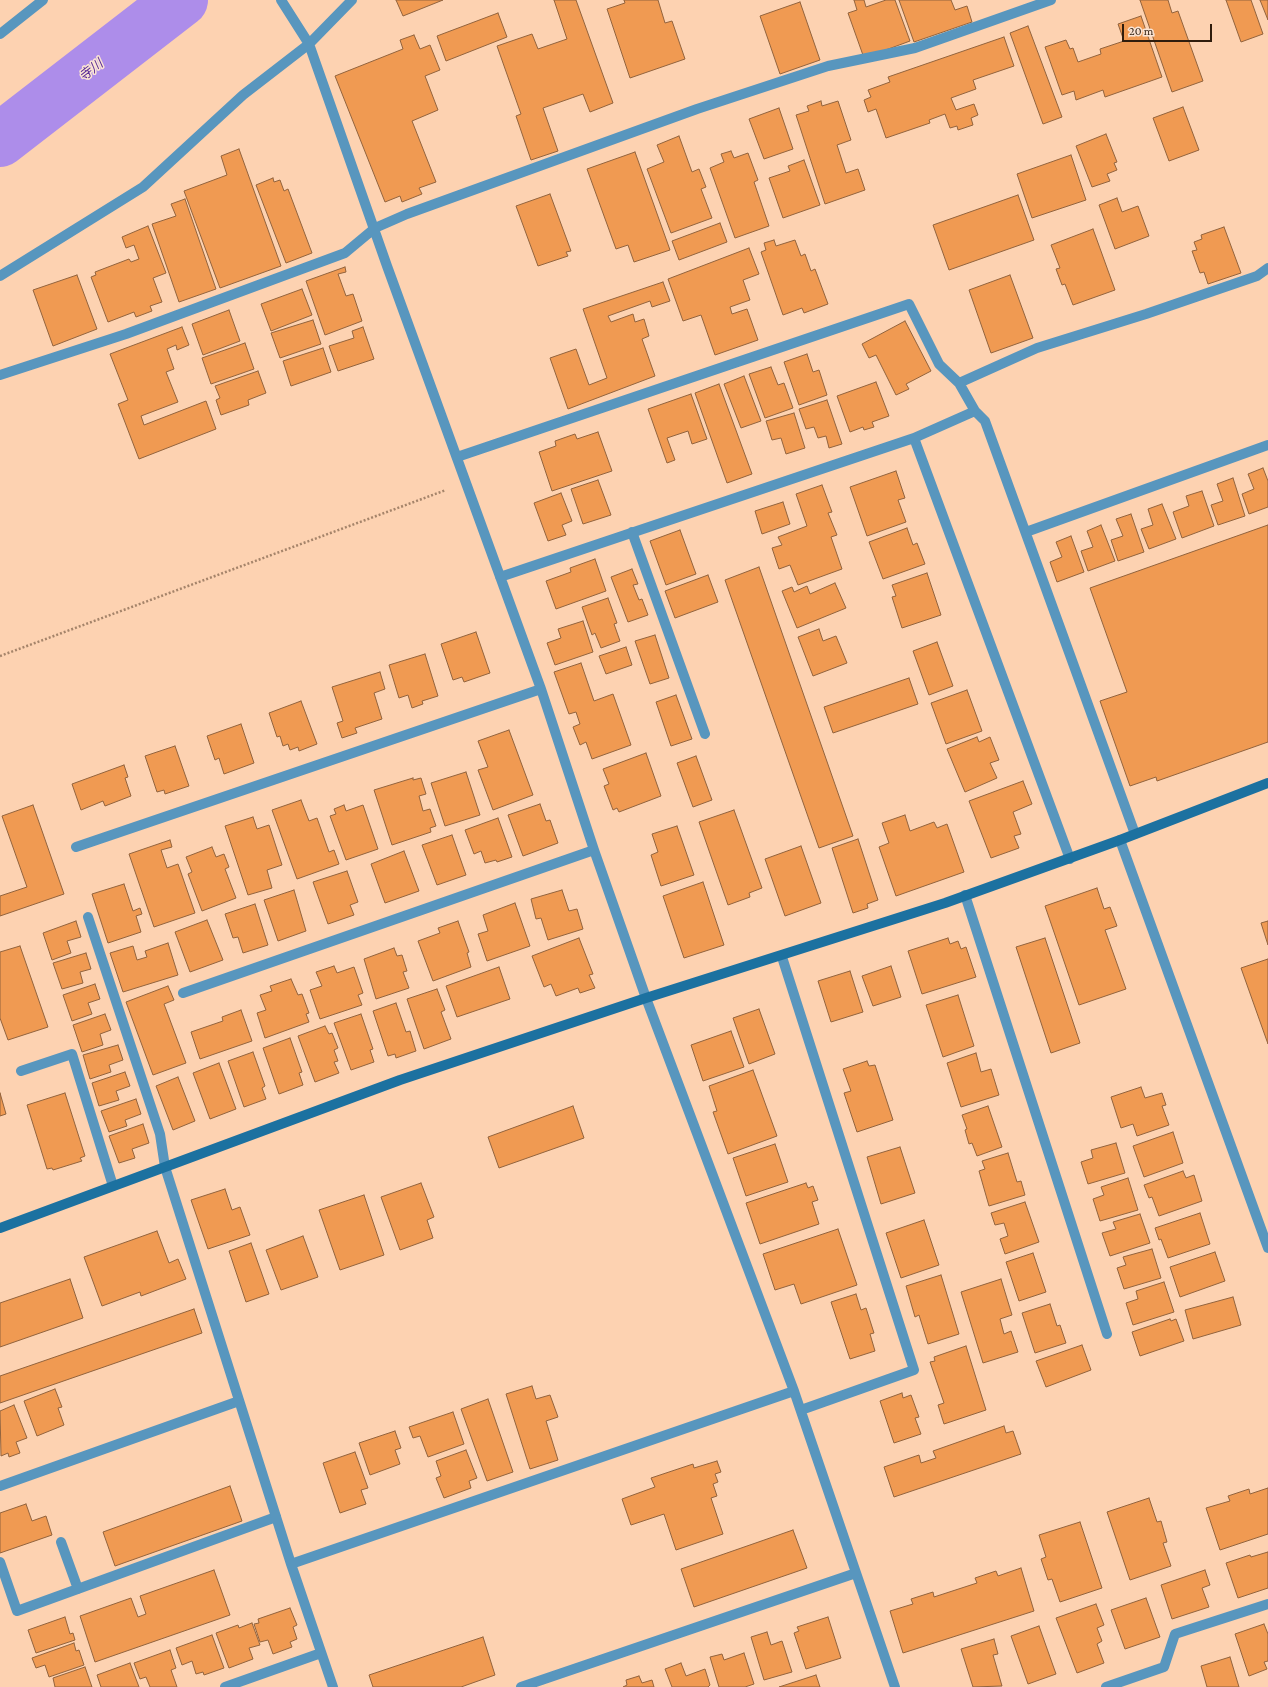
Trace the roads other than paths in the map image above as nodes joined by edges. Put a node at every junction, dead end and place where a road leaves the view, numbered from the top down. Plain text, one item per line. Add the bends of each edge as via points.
1 (43, 0) edge
2 (281, 0) edge
3 (352, 0) edge
4 (1051, 0) edge
5 (0, 34) edge
6 (309, 44) junction
7 (375, 228) junction
8 (1268, 268) edge
9 (0, 276) edge
10 (0, 375) edge
11 (959, 383) junction
12 (975, 410) junction
13 (914, 438) junction
14 (1268, 445) edge
15 (457, 457) junction
16 (632, 532) junction
17 (1026, 532) junction
18 (500, 577) junction
19 (541, 689) junction
20 (705, 734) dead end
21 (1268, 783) edge
22 (1135, 834) junction
23 (1120, 840) junction
24 (76, 847) dead end
25 (594, 850) junction
26 (1070, 859) junction
27 (965, 895) junction
28 (88, 917) dead end
29 (782, 957) junction
30 (182, 993) dead end
31 (646, 998) junction
32 (21, 1071) dead end
33 (165, 1167) junction
34 (113, 1186) junction
35 (0, 1228) edge
36 (1268, 1248) edge
37 (1107, 1334) dead end
38 (794, 1391) junction
39 (239, 1401) junction
40 (801, 1410) junction
41 (0, 1486) edge
42 (276, 1517) junction
43 (61, 1542) dead end
44 (0, 1562) edge
45 (291, 1564) junction
46 (856, 1573) junction
47 (78, 1589) junction
48 (1268, 1604) edge
49 (321, 1653) junction
50 (224, 1687) edge
51 (333, 1687) edge
52 (521, 1687) edge
53 (895, 1687) edge
54 (1106, 1687) edge

1 - 5 street
2 - 6 street
3 - 6 street
4 - 7 street via 915,48 828,66 697,109 407,214
6 - 7 street
6 - 9 street via 243,95 143,187
7 - 10 street via 345,253 126,334
7 - 15 street
8 - 11 street via 1257,276 1037,348
11 - 12 street
11 - 15 street via 939,364 909,304
12 - 13 street
12 - 17 street via 985,421
13 - 16 street
13 - 26 street
14 - 17 street
15 - 18 street
16 - 18 street
16 - 20 street
17 - 22 street
18 - 19 street
19 - 24 street
19 - 25 street
21 - 22 street
22 - 23 street
23 - 26 street
23 - 36 street
25 - 30 street
25 - 31 street
26 - 27 street
27 - 29 street
27 - 37 street
28 - 33 street via 160,1134
29 - 31 street
29 - 40 street via 914,1370
31 - 33 street via 400,1080
31 - 38 street
32 - 34 street via 72,1054
33 - 34 street
33 - 39 street
34 - 35 street
38 - 40 street
38 - 45 street
39 - 41 street
39 - 42 street
40 - 46 street
42 - 45 street
42 - 47 street
43 - 47 street
44 - 47 street via 17,1611
45 - 49 street
46 - 52 street
46 - 53 street
48 - 54 street via 1175,1634 1164,1667
49 - 50 street
49 - 51 street

